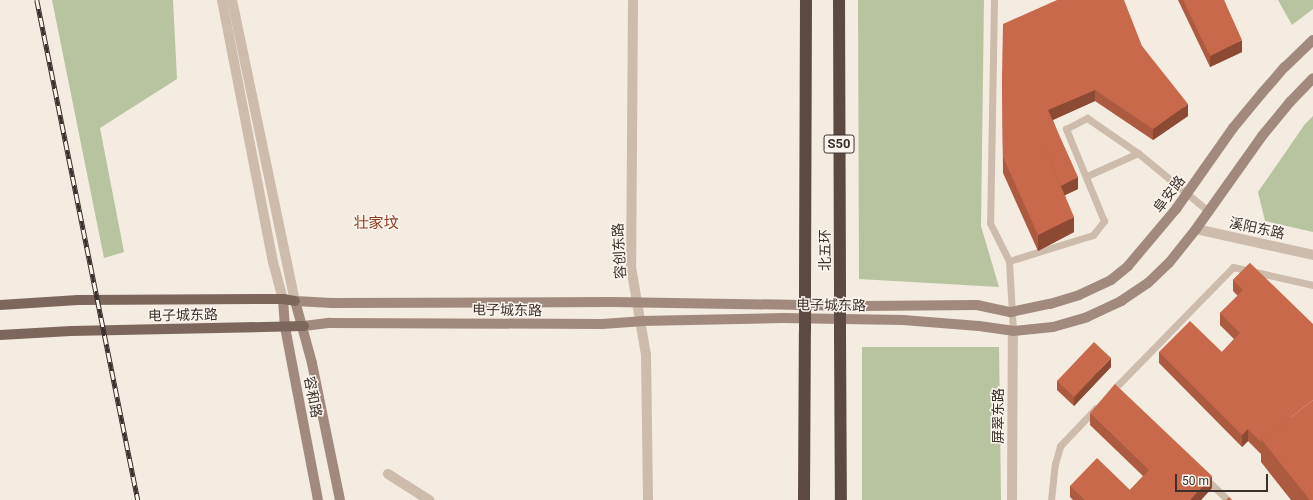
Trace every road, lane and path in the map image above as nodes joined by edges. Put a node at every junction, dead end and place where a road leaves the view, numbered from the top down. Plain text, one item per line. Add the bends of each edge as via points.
1 (222, 0) edge
2 (232, 0) edge
3 (633, 0) edge
4 (806, 0) edge
5 (839, 0) edge
6 (994, 0) edge
7 (1313, 40) edge
8 (1313, 78) edge
9 (1138, 152) junction
10 (1087, 176) junction
11 (1188, 193) junction
12 (1208, 211) junction
13 (1196, 229) junction
14 (1313, 255) edge
15 (1009, 261) junction
16 (1313, 285) edge
17 (283, 299) junction
18 (296, 301) junction
19 (638, 304) junction
20 (0, 305) edge
21 (1011, 312) junction
22 (641, 320) junction
23 (304, 326) junction
24 (285, 327) junction
25 (1013, 331) junction
26 (0, 335) edge
27 (1120, 395) edge
28 (1103, 400) edge
29 (1200, 472) edge
30 (388, 474) dead end
31 (318, 500) edge
32 (340, 500) edge
33 (429, 500) edge
34 (648, 500) edge
35 (804, 500) edge
36 (841, 500) edge
37 (1012, 500) edge
38 (1051, 500) edge
39 (1228, 500) edge

1 - 17 street via 273,262
2 - 18 street
3 - 19 street, 容创东路 via 631,267
4 - 35 highway, 北五环 / S50, bridge
5 - 36 highway, 北五环 / S50, bridge
6 - 15 lane via 990,223
7 - 11 main road, 阜安路 via 1285,67 1233,128
8 - 12 main road via 1262,136
9 - 10 lane
9 - 10 lane via 1087,118 1066,129
9 - 11 lane
10 - 15 lane via 1104,221 1092,235
11 - 12 lane
11 - 21 main road, 阜安路 via 1133,260 1111,280 1079,295
12 - 13 main road
13 - 14 street, 溪阳东路
13 - 25 main road via 1169,263 1148,283 1121,301 1087,317 1052,327
15 - 21 lane
16 - 27 lane via 1233,267 1111,392
17 - 18 main road, 电子城东路
17 - 20 main road, 电子城东路 via 78,300
17 - 24 main road, 容和路
18 - 19 main road, 电子城东路 via 332,304
18 - 23 main road, 容和路
19 - 21 main road, 电子城东路 via 977,305
19 - 22 street, 容创东路
21 - 25 lane
22 - 23 main road, 电子城东路 via 594,324 337,323
22 - 25 main road, 电子城东路 via 903,320
22 - 34 street, 容创东路 via 646,355
23 - 24 main road, 电子城东路
23 - 32 main road, 容和路
24 - 26 main road, 电子城东路 via 71,330
24 - 31 main road, 容和路
25 - 37 street, 屏翠东路
28 - 38 lane via 1060,446
29 - 39 lane
30 - 33 street

